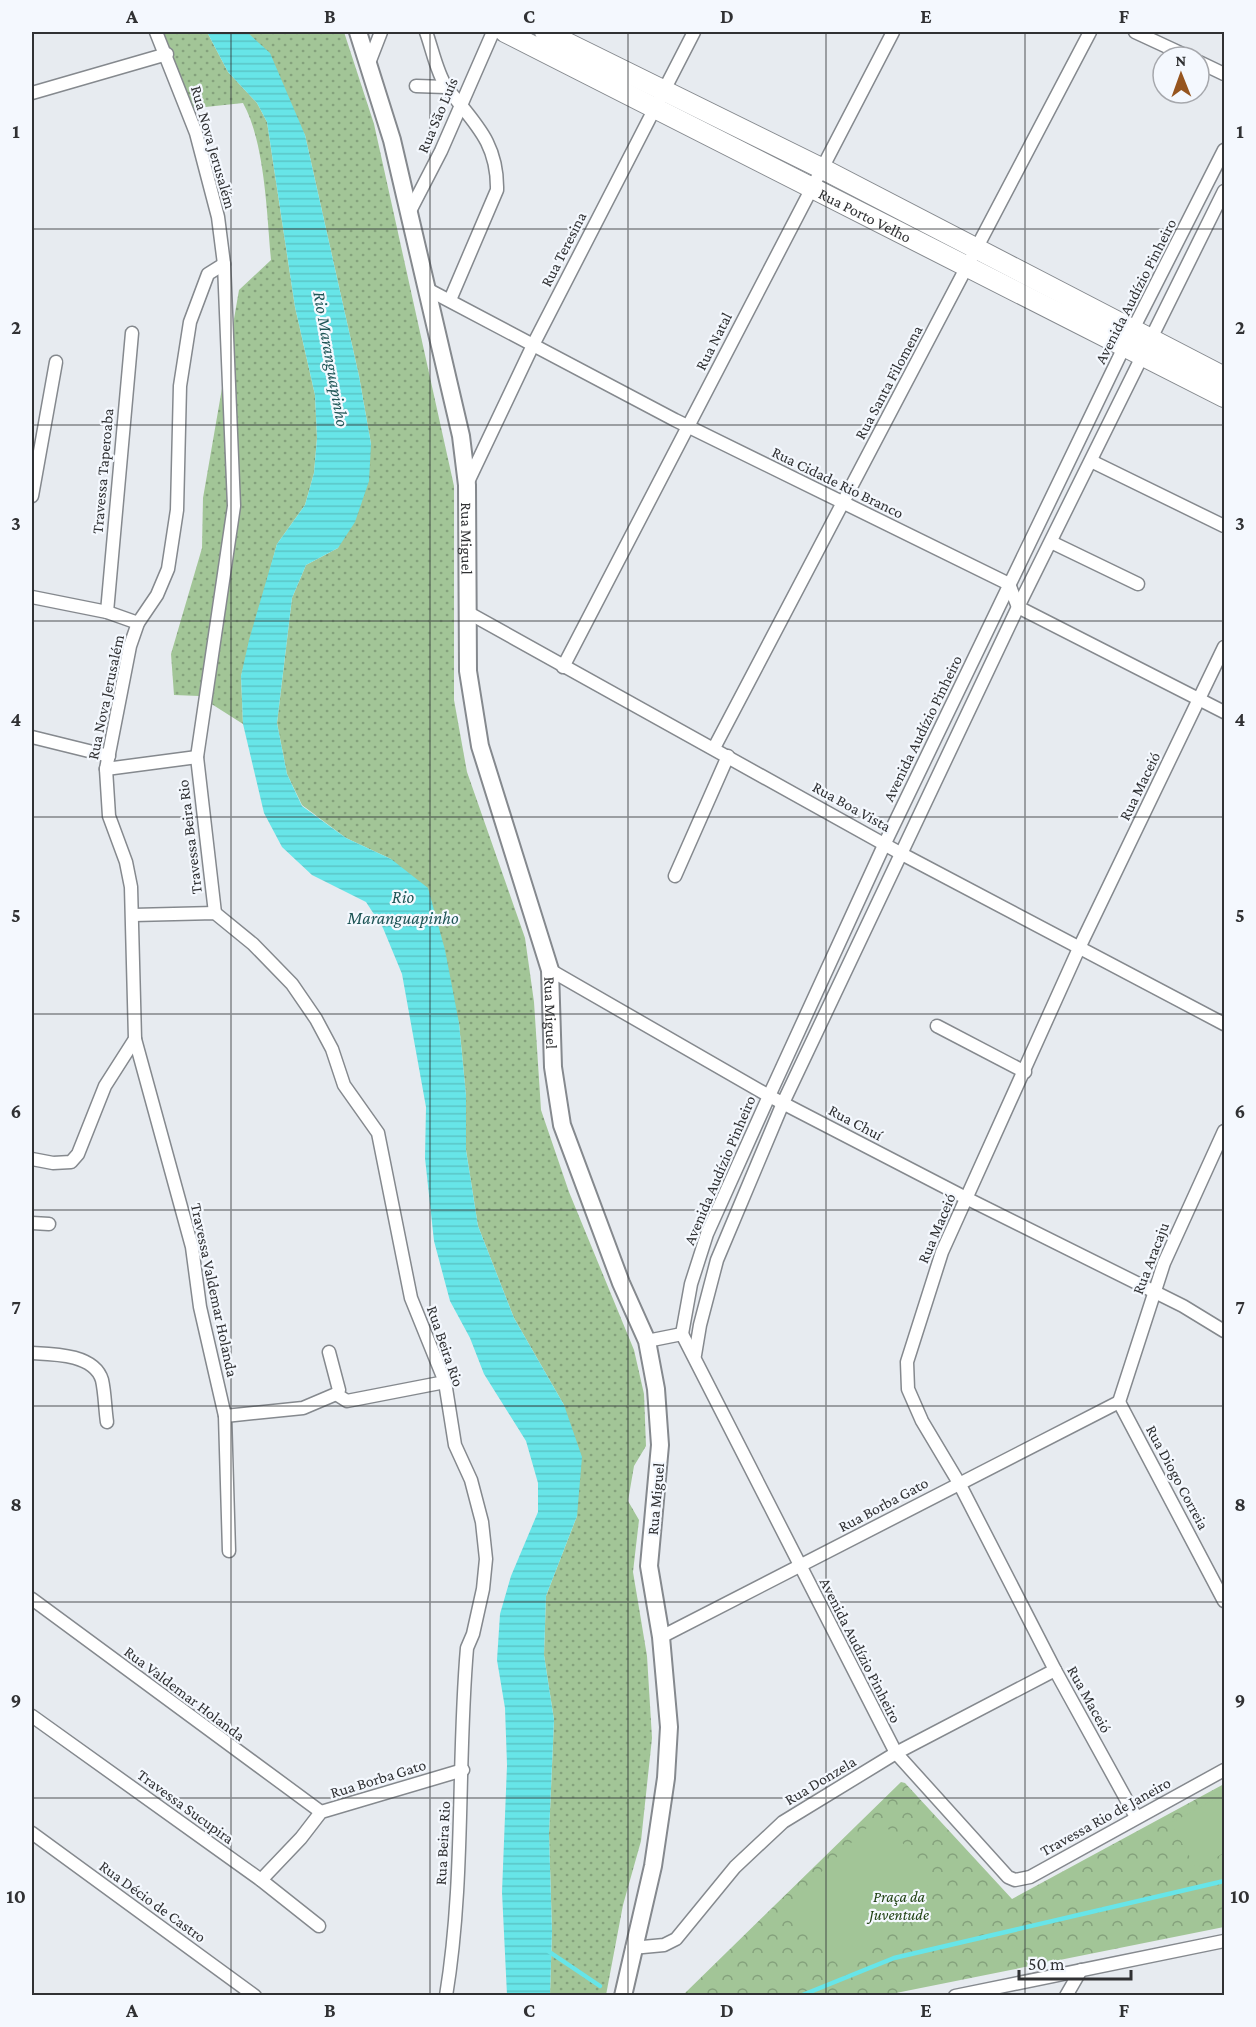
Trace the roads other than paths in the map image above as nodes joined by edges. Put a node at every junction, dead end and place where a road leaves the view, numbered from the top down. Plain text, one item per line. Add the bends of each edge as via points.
1 (156, 32) edge
2 (358, 32) edge
3 (381, 32) edge
4 (426, 32) edge
5 (493, 32) edge
6 (505, 32) edge
7 (545, 32) edge
8 (694, 32) edge
9 (892, 32) edge
10 (1090, 32) edge
11 (1135, 32) edge
12 (1163, 45) edge
13 (167, 54) junction
14 (369, 63) junction
15 (416, 86) dead end
16 (446, 87) junction
17 (663, 89) junction
18 (32, 93) edge
19 (460, 102) junction
20 (654, 107) junction
21 (1224, 150) edge
22 (821, 168) junction
23 (812, 186) junction
24 (1224, 191) edge
25 (410, 211) junction
26 (977, 249) junction
27 (224, 264) junction
28 (968, 267) junction
29 (427, 289) junction
30 (450, 300) junction
31 (132, 333) dead end
32 (1138, 342) junction
33 (532, 345) junction
34 (56, 362) dead end
35 (1224, 377) edge
36 (1224, 397) edge
37 (688, 425) junction
38 (1091, 461) junction
39 (467, 485) junction
40 (32, 496) edge
41 (841, 503) junction
42 (1224, 526) edge
43 (1051, 542) junction
44 (1010, 584) junction
45 (1138, 584) dead end
46 (32, 597) edge
47 (1018, 607) junction
48 (107, 612) junction
49 (467, 612) junction
50 (138, 623) junction
51 (1224, 647) edge
52 (563, 667) junction
53 (1199, 699) junction
54 (1224, 712) edge
55 (32, 737) edge
56 (714, 748) junction
57 (109, 756) junction
58 (728, 756) junction
59 (197, 757) junction
60 (106, 769) junction
61 (885, 843) junction
62 (900, 853) junction
63 (675, 876) dead end
64 (214, 913) junction
65 (133, 915) junction
66 (840, 939) junction
67 (1080, 946) junction
68 (856, 947) junction
69 (550, 970) junction
70 (1224, 1024) edge
71 (937, 1026) dead end
72 (135, 1039) junction
73 (1025, 1072) junction
74 (769, 1096) junction
75 (783, 1103) junction
76 (1224, 1131) edge
77 (32, 1159) edge
78 (966, 1198) junction
79 (32, 1223) edge
80 (49, 1224) dead end
81 (1154, 1292) junction
82 (1224, 1331) edge
83 (682, 1334) junction
84 (647, 1341) junction
85 (330, 1352) dead end
86 (32, 1353) edge
87 (695, 1355) junction
88 (445, 1382) junction
89 (336, 1394) junction
90 (1119, 1402) junction
91 (225, 1416) junction
92 (107, 1422) dead end
93 (959, 1483) junction
94 (229, 1551) dead end
95 (800, 1566) junction
96 (32, 1599) edge
97 (1224, 1601) edge
98 (661, 1637) junction
99 (1055, 1670) junction
100 (32, 1716) edge
101 (896, 1753) junction
102 (463, 1770) junction
103 (1224, 1770) edge
104 (321, 1812) junction
105 (1136, 1817) junction
106 (32, 1833) edge
107 (1002, 1871) joint
108 (261, 1880) junction
109 (319, 1926) dead end
110 (1224, 1941) edge
111 (632, 1948) junction
112 (1081, 1970) junction
113 (255, 1995) edge
114 (446, 1995) edge
115 (623, 1995) edge
116 (955, 1995) edge
117 (1066, 1995) edge

1 - 13 street, Rua Nova Jerusalém
2 - 14 main road, Rua Miguel
3 - 14 street
4 - 16 street
5 - 19 street, Rua São Luís
6 - 20 main road, Rua Porto Velho
7 - 17 main road, Rua Porto Velho
8 - 17 street, Rua Teresina
9 - 22 street, Rua Natal
10 - 26 street, Rua Santa Filomena
11 - 12 street
13 - 18 street
13 - 27 street, Rua Nova Jerusalém via 211,185
14 - 25 main road, Rua Miguel
15 - 16 street
16 - 19 street
17 - 20 street, Rua Teresina
17 - 22 main road, Rua Porto Velho
19 - 25 street, Rua São Luís via 441,151
19 - 30 street via 490,147 497,190
20 - 23 main road, Rua Porto Velho
20 - 33 street, Rua Teresina
21 - 32 street, Avenida Audízio Pinheiro
22 - 23 street, Rua Natal
22 - 26 main road, Rua Porto Velho
23 - 28 main road, Rua Porto Velho
23 - 37 street, Rua Natal
24 - 32 street, Avenida Audízio Pinheiro
25 - 29 main road, Rua Miguel
26 - 28 street, Rua Santa Filomena
26 - 32 main road, Rua Porto Velho
27 - 50 street, Rua Nova Jerusalém via 208,274 190,322 180,386 177,510 168,569 157,595
27 - 59 street, Travessa Beira Rio via 234,506
28 - 32 main road, Rua Porto Velho
28 - 41 street, Rua Santa Filomena
29 - 30 street, Rua Cidade Rio Branco
29 - 39 main road, Rua Miguel via 461,436
30 - 33 street, Rua Cidade Rio Branco
31 - 48 street, Travessa Taperoaba
32 - 35 main road, Rua Porto Velho
32 - 36 main road, Rua Porto Velho
32 - 38 street, Avenida Audízio Pinheiro
32 - 44 street, Avenida Audízio Pinheiro
33 - 37 street, Rua Cidade Rio Branco
33 - 39 street, Rua Teresina
34 - 40 street
37 - 41 street, Rua Cidade Rio Branco
37 - 52 street, Rua Natal
38 - 42 street
38 - 43 street, Avenida Audízio Pinheiro
39 - 49 main road, Rua Miguel
41 - 44 street, Rua Cidade Rio Branco
41 - 56 street, Rua Santa Filomena
43 - 45 street
43 - 47 street, Avenida Audízio Pinheiro
44 - 47 street
44 - 61 street, Avenida Audízio Pinheiro
46 - 48 street
47 - 53 street
47 - 62 street, Avenida Audízio Pinheiro
48 - 50 street
49 - 52 street, Rua Boa Vista
49 - 69 main road, Rua Miguel via 468,671 480,746
50 - 57 street, Rua Nova Jerusalém
51 - 53 street, Rua Maceió
52 - 56 street, Rua Boa Vista
53 - 54 street
53 - 67 street, Rua Maceió
55 - 57 street
56 - 58 street, Rua Boa Vista
57 - 60 street, Rua Nova Jerusalém
58 - 61 street, Rua Boa Vista
58 - 63 street
59 - 60 street, Travessa Beira Rio
59 - 64 street, Travessa Beira Rio
60 - 65 street, Rua Nova Jerusalém via 109,816 128,873
61 - 62 street, Rua Boa Vista
61 - 66 street, Avenida Audízio Pinheiro
62 - 67 street, Rua Boa Vista
62 - 68 street, Avenida Audízio Pinheiro
64 - 65 street
64 - 88 street, Rua Beira Rio via 253,944 292,984 332,1049 344,1085 378,1133 411,1298
65 - 72 street, Rua Nova Jerusalém
66 - 68 street
66 - 74 street, Avenida Audízio Pinheiro
67 - 70 street, Rua Boa Vista
67 - 73 street, Rua Maceió
68 - 75 street, Avenida Audízio Pinheiro
69 - 74 street, Rua Chuí
69 - 84 main road, Rua Miguel via 553,1067 562,1125
71 - 73 street
72 - 77 street via 105,1086 78,1154 71,1162 53,1164
72 - 91 street, Travessa Valdemar Holanda via 192,1247 200,1307
73 - 78 street, Rua Maceió
74 - 75 street, Rua Chuí
74 - 83 street, Avenida Audízio Pinheiro via 707,1234 691,1284
75 - 78 street, Rua Chuí
75 - 87 street, Avenida Audízio Pinheiro via 717,1260
76 - 81 street, Rua Aracaju
78 - 81 street, Rua Chuí
78 - 93 street, Rua Maceió via 942,1252 907,1362 908,1389
79 - 80 street
81 - 82 street, Rua Chuí
81 - 90 street, Rua Aracaju
83 - 84 street
83 - 87 street, Avenida Audízio Pinheiro
84 - 98 main road, Rua Miguel via 660,1445 649,1566
85 - 89 street via 339,1390
86 - 92 street via 63,1354 95,1369 101,1378
87 - 95 street, Avenida Audízio Pinheiro via 700,1373
88 - 89 street via 347,1401
88 - 102 street, Rua Beira Rio via 455,1445 471,1480 486,1558 483,1589 467,1648
89 - 91 street via 303,1408
90 - 93 street, Rua Borba Gato
90 - 97 street, Rua Diogo Correia
91 - 94 street, Travessa Valdemar Holanda
93 - 95 street, Rua Borba Gato
93 - 99 street, Rua Maceió
95 - 98 street, Rua Borba Gato
95 - 101 street, Avenida Audízio Pinheiro
96 - 104 street, Rua Valdemar Holanda
98 - 111 main road, Rua Miguel via 669,1727 666,1778 653,1866
99 - 101 street, Rua Donzela
99 - 105 street, Rua Maceió
100 - 108 street, Travessa Sucupira
101 - 107 street, Avenida Audízio Pinheiro
101 - 111 street, Rua Donzela via 783,1822 735,1867 676,1939 664,1945
102 - 104 street, Rua Borba Gato
102 - 114 street, Rua Beira Rio via 452,1963
103 - 105 street, Travessa Rio de Janeiro
104 - 108 street, Rua Borba Gato
105 - 107 street, Travessa Rio de Janeiro via 1022,1881
106 - 113 street, Rua Décio de Castro
108 - 109 street, Travessa Sucupira
110 - 112 street
111 - 115 main road, Rua Miguel
112 - 116 street
112 - 117 street

